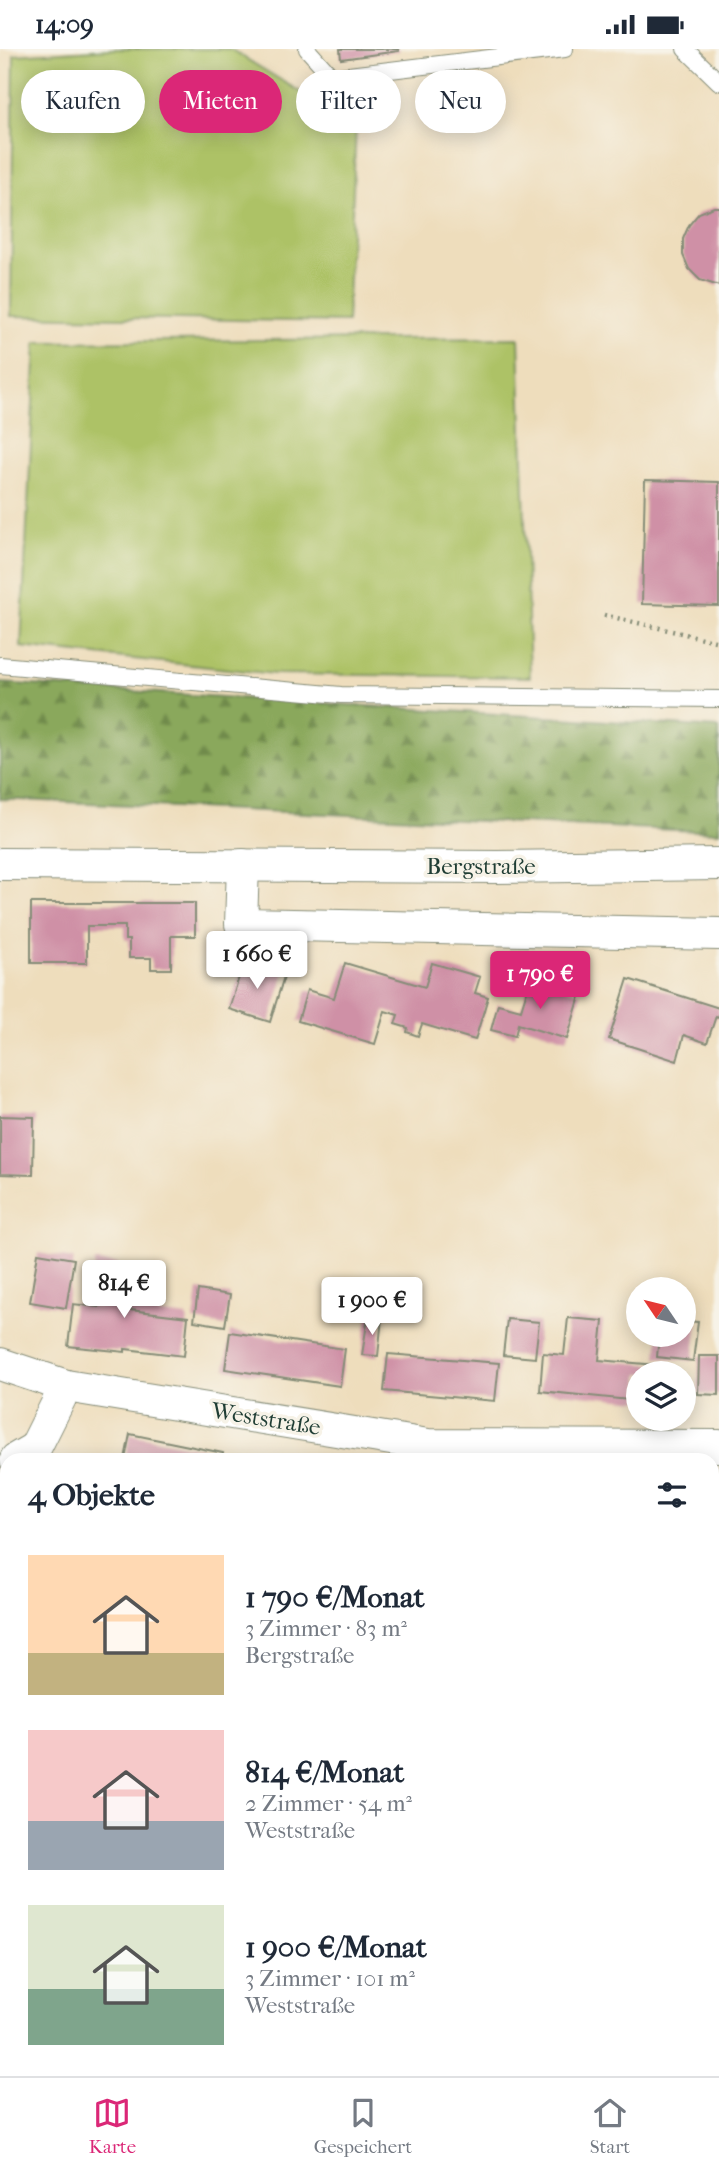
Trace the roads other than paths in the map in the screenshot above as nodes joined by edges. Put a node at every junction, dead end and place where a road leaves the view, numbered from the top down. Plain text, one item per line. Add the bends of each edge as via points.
1 (307, 49) edge
2 (565, 49) edge
3 (685, 49) edge
4 (719, 82) edge
5 (0, 665) edge
6 (719, 699) edge
7 (0, 864) edge
8 (719, 864) edge
9 (243, 865) junction
10 (719, 934) edge
11 (0, 1364) edge
12 (66, 1386) junction
13 (719, 1446) edge
14 (26, 1453) edge

1 - 2 lane via 332,77
3 - 4 lane
5 - 6 lane via 341,695
7 - 9 street, Bergstraße
8 - 9 street, Bergstraße
9 - 10 street via 241,924
11 - 12 street, Weststraße
12 - 13 street, Weststraße via 428,1445
12 - 14 street via 35,1448

